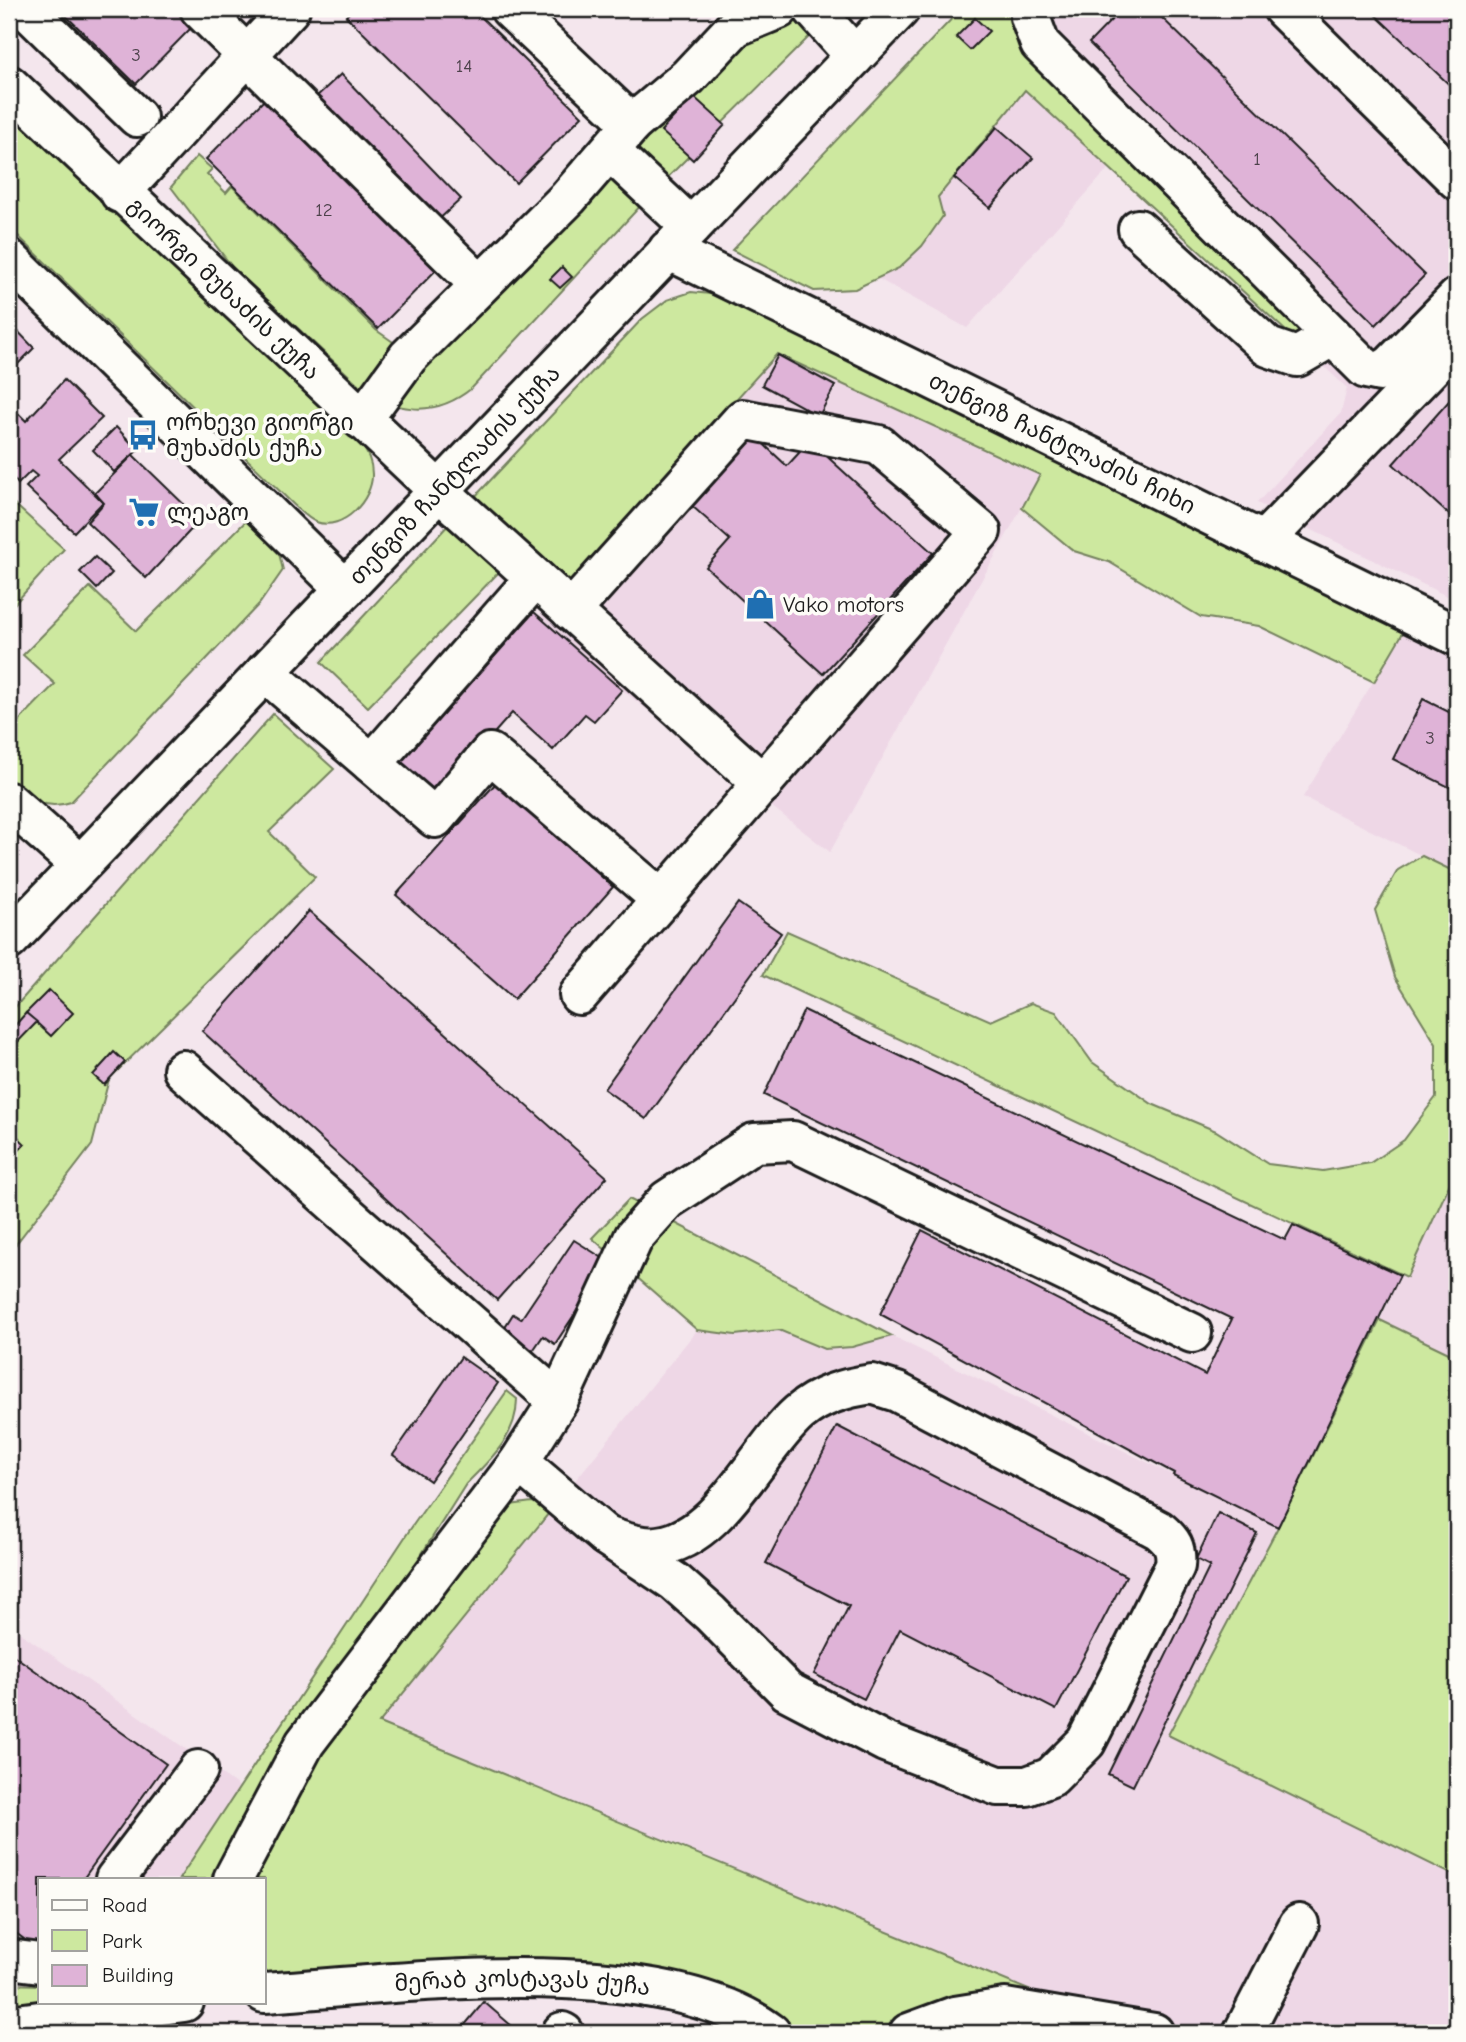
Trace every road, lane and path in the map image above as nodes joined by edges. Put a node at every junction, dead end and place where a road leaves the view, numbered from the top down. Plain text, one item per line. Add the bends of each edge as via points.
1 (26, 9) edge
2 (200, 9) edge
3 (290, 9) edge
4 (510, 9) edge
5 (779, 9) edge
6 (813, 9) edge
7 (900, 9) edge
8 (1032, 9) edge
9 (1283, 9) edge
10 (248, 55) junction
11 (855, 56) junction
12 (9, 85) edge
13 (136, 117) dead end
14 (621, 138) junction
15 (1457, 180) edge
16 (120, 192) junction
17 (1138, 229) dead end
18 (680, 239) junction
19 (9, 259) edge
20 (479, 284) junction
21 (1457, 298) edge
22 (1333, 336) junction
23 (1457, 341) edge
24 (362, 420) junction
25 (439, 491) junction
26 (1263, 542) junction
27 (535, 578) junction
28 (345, 589) junction
29 (571, 611) junction
30 (1457, 636) edge
31 (265, 672) junction
32 (372, 764) junction
33 (763, 784) junction
34 (9, 802) edge
35 (80, 865) junction
36 (662, 900) junction
37 (9, 940) edge
38 (579, 995) dead end
39 (183, 1070) dead end
40 (1192, 1333) dead end
41 (558, 1401) junction
42 (519, 1462) junction
43 (606, 1536) junction
44 (198, 1770) dead end
45 (116, 1878) edge
46 (234, 1878) edge
47 (1299, 1924) dead end
48 (9, 1959) edge
49 (38, 1962) edge
50 (266, 1993) edge
51 (164, 2004) edge
52 (9, 2025) edge
53 (771, 2033) edge
54 (909, 2033) edge
55 (1154, 2033) edge
56 (1243, 2033) edge

1 - 13 street
2 - 10 street
3 - 10 street
4 - 14 street, თენგიზ ჩანტლაძის ჩიხი
5 - 14 street via 735,27
6 - 11 street
7 - 11 street, თენგიზ ჩანტლაძის ქუჩა
8 - 22 street via 1030,17 1040,44
9 - 15 street
10 - 16 street
10 - 20 street
11 - 18 street, თენგიზ ჩანტლაძის ქუჩა
12 - 16 street, გიორგი მუხაძის ქუჩა
14 - 18 street, თენგიზ ჩანტლაძის ჩიხი
14 - 20 street via 568,198
16 - 24 street, გიორგი მუხაძის ქუჩა
17 - 22 street via 1268,347 1297,357
18 - 25 street, თენგიზ ჩანტლაძის ქუჩა
18 - 26 street, თენგიზ ჩანტლაძის ჩიხი
19 - 28 street
20 - 24 street via 408,357
21 - 22 street via 1380,372 1366,369
23 - 26 street
24 - 25 street, გიორგი მუხაძის ქუჩა
25 - 27 street, გიორგი მუხაძის ქუჩა
25 - 28 street, თენგიზ ჩანტლაძის ქუჩა
26 - 30 street, თენგიზ ჩანტლაძის ჩიხი
27 - 29 street, გიორგი მუხაძის ქუჩა
27 - 32 street
28 - 31 street, თენგიზ ჩანტლაძის ქუჩა
29 - 33 street, გიორგი მუხაძის ქუჩა
29 - 33 street via 743,419 879,445 981,531
31 - 32 street
31 - 35 street, თენგიზ ჩანტლაძის ქუჩა
32 - 36 street via 435,818 490,753
33 - 36 street
34 - 35 street
35 - 37 street, თენგიზ ჩანტლაძის ქუჩა
36 - 38 street
39 - 41 street
40 - 41 street via 793,1141 754,1143 667,1200 634,1237
41 - 42 street
42 - 43 street
42 - 46 street via 305,1742
43 - 43 street via 692,1597 787,1692 885,1742 998,1786 1027,1787 1051,1777 1086,1742 1175,1566 1177,1553 1159,1530 897,1392 872,1384 846,1387 798,1414 718,1512 674,1542 641,1547
44 - 45 street
47 - 56 street
48 - 49 street
50 - 53 street, მერაბ კოსტავას ქუჩა via 541,1979 630,1984 718,2003
51 - 52 street
54 - 55 street via 955,2016 1004,2008

